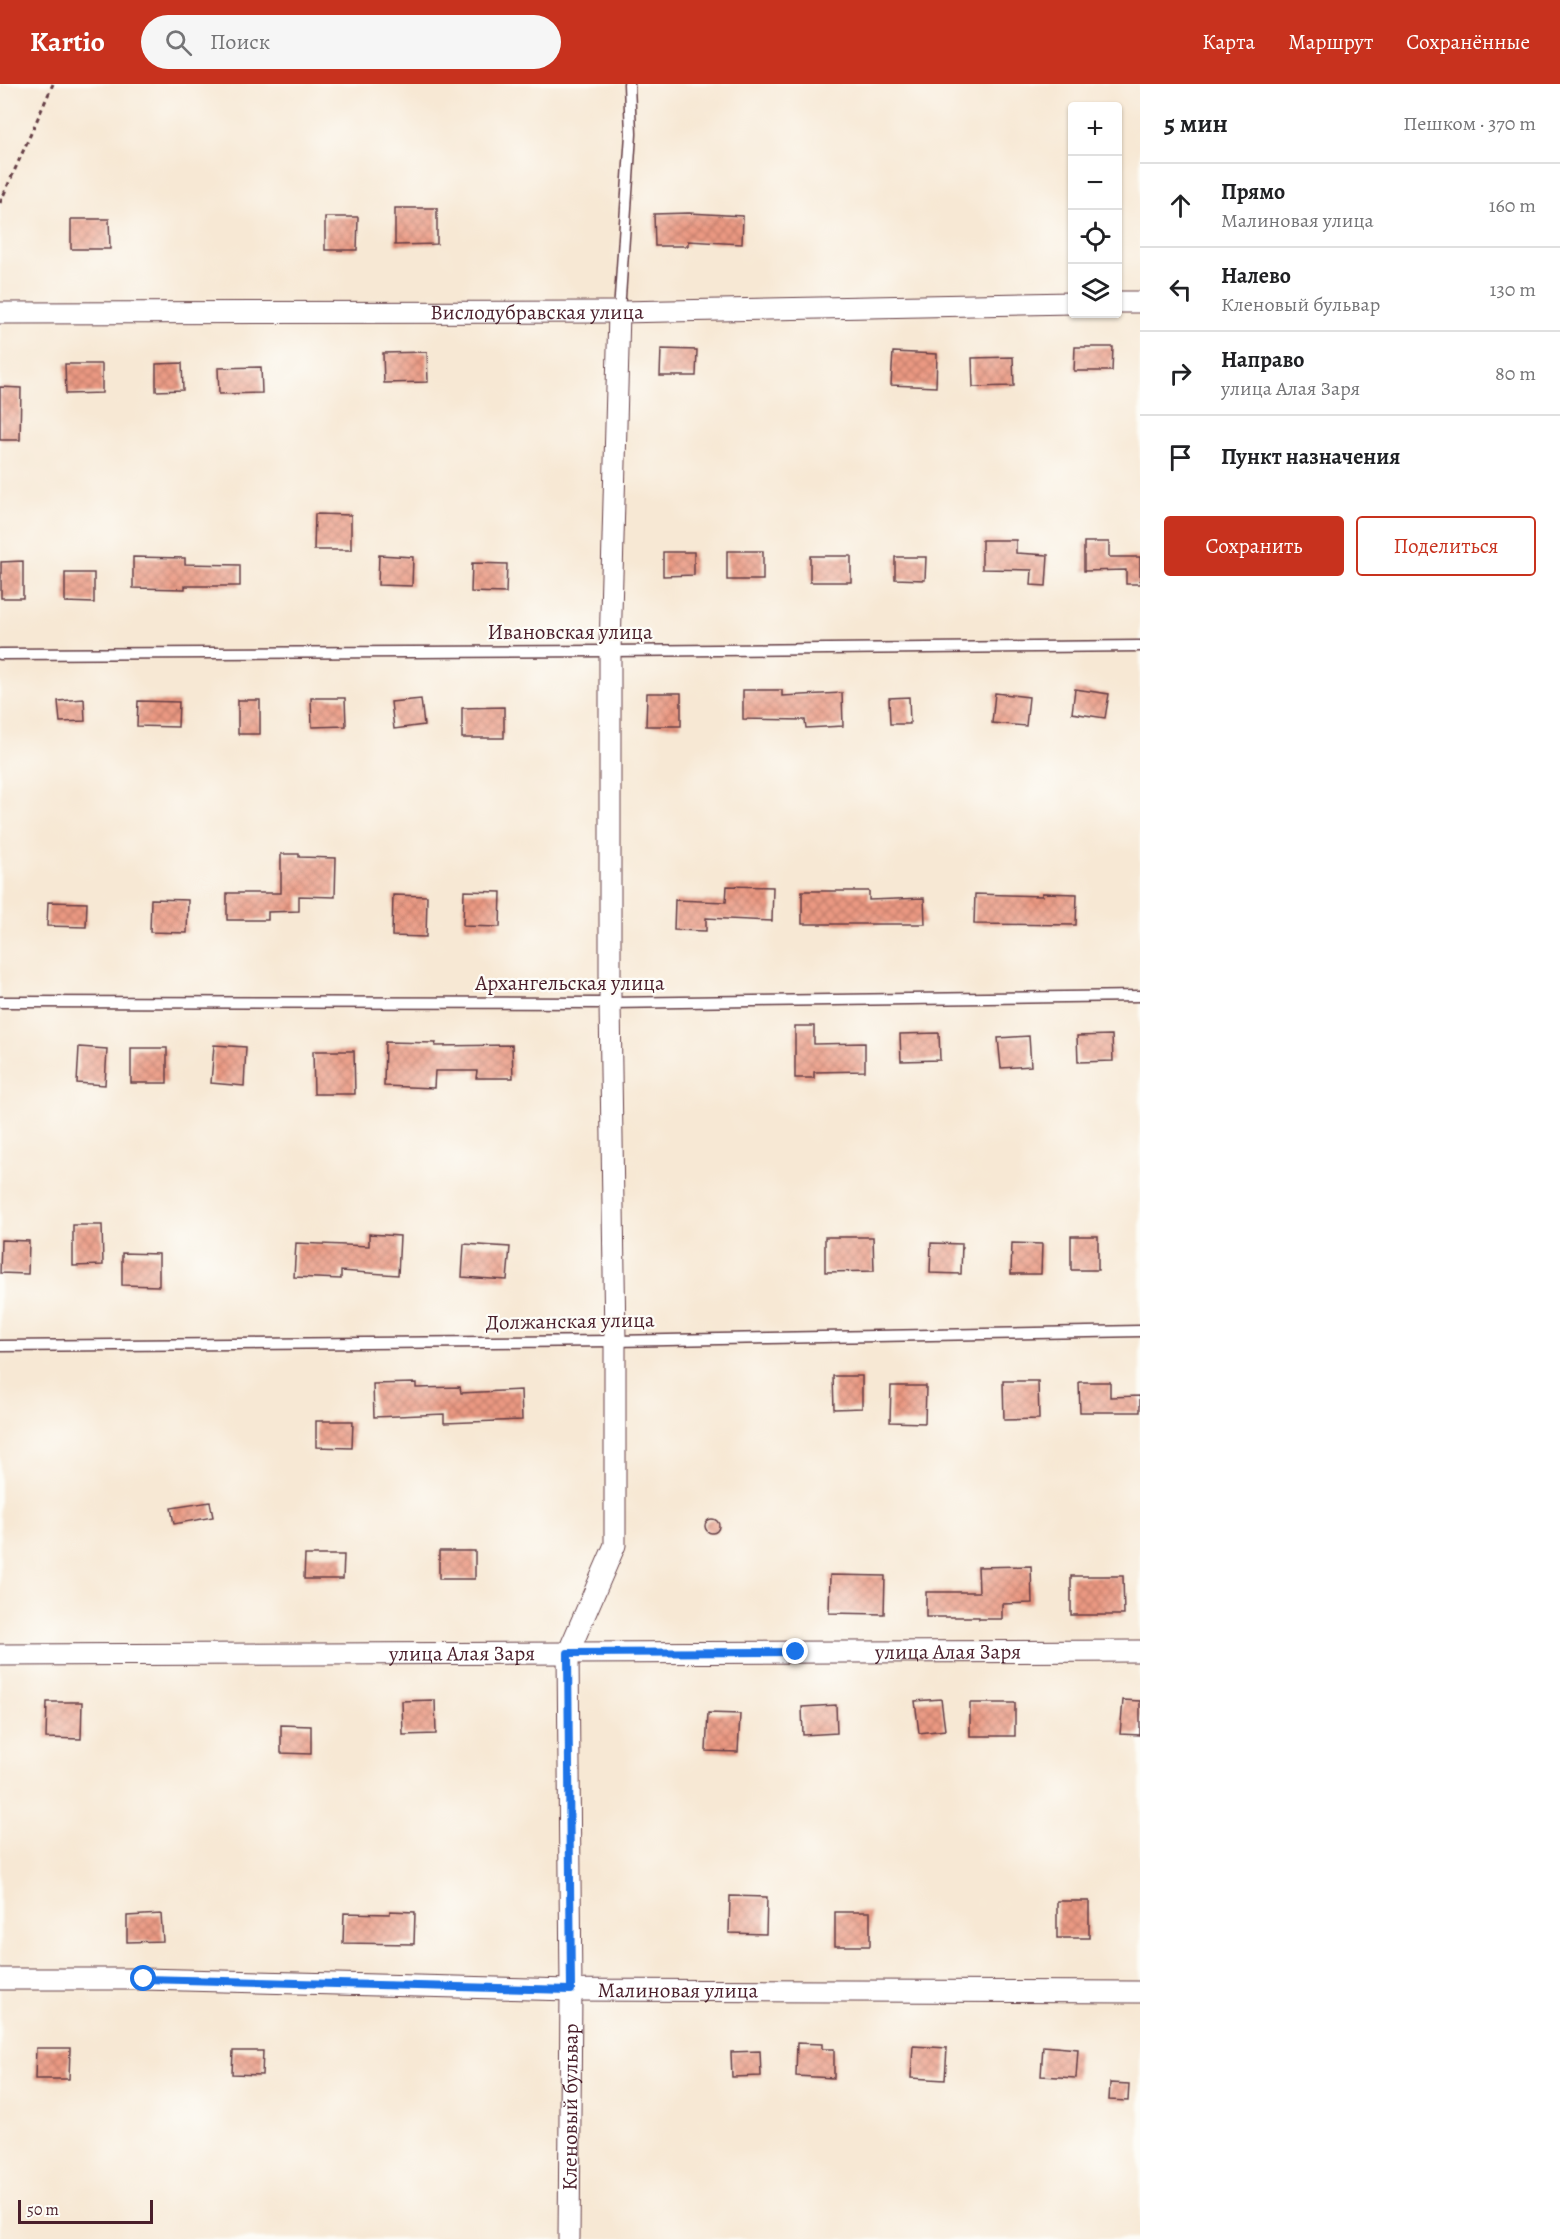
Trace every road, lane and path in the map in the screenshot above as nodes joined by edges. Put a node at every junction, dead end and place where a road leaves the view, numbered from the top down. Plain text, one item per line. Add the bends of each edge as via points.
1 (54, 84) edge
2 (629, 84) edge
3 (0, 203) edge
4 (1122, 302) edge
5 (1140, 302) edge
6 (1068, 303) edge
7 (619, 312) junction
8 (0, 313) edge
9 (1140, 646) edge
10 (610, 651) junction
11 (0, 654) edge
12 (1140, 996) edge
13 (0, 1002) edge
14 (610, 1003) junction
15 (1140, 1332) edge
16 (615, 1341) junction
17 (0, 1346) edge
18 (1140, 1652) edge
19 (568, 1653) junction
20 (0, 1655) edge
21 (0, 1979) edge
22 (571, 1990) junction
23 (1140, 1992) edge
24 (569, 2239) edge

1 - 3 path
2 - 7 lane via 631,134
4 - 5 street
6 - 7 street, Вислодубравская улица
7 - 8 street, Вислодубравская улица
7 - 10 street
9 - 10 lane, Ивановская улица
10 - 11 lane, Ивановская улица
10 - 14 street
12 - 14 lane, Архангельская улица
13 - 14 lane, Архангельская улица
14 - 16 street
15 - 16 lane, Должанская улица
16 - 17 lane, Должанская улица
16 - 19 street via 615,1545
18 - 19 street, улица Алая Заря
19 - 20 street, улица Алая Заря
19 - 22 street, Кленовый бульвар
21 - 22 street, Малиновая улица
22 - 23 street, Малиновая улица
22 - 24 street, Кленовый бульвар

